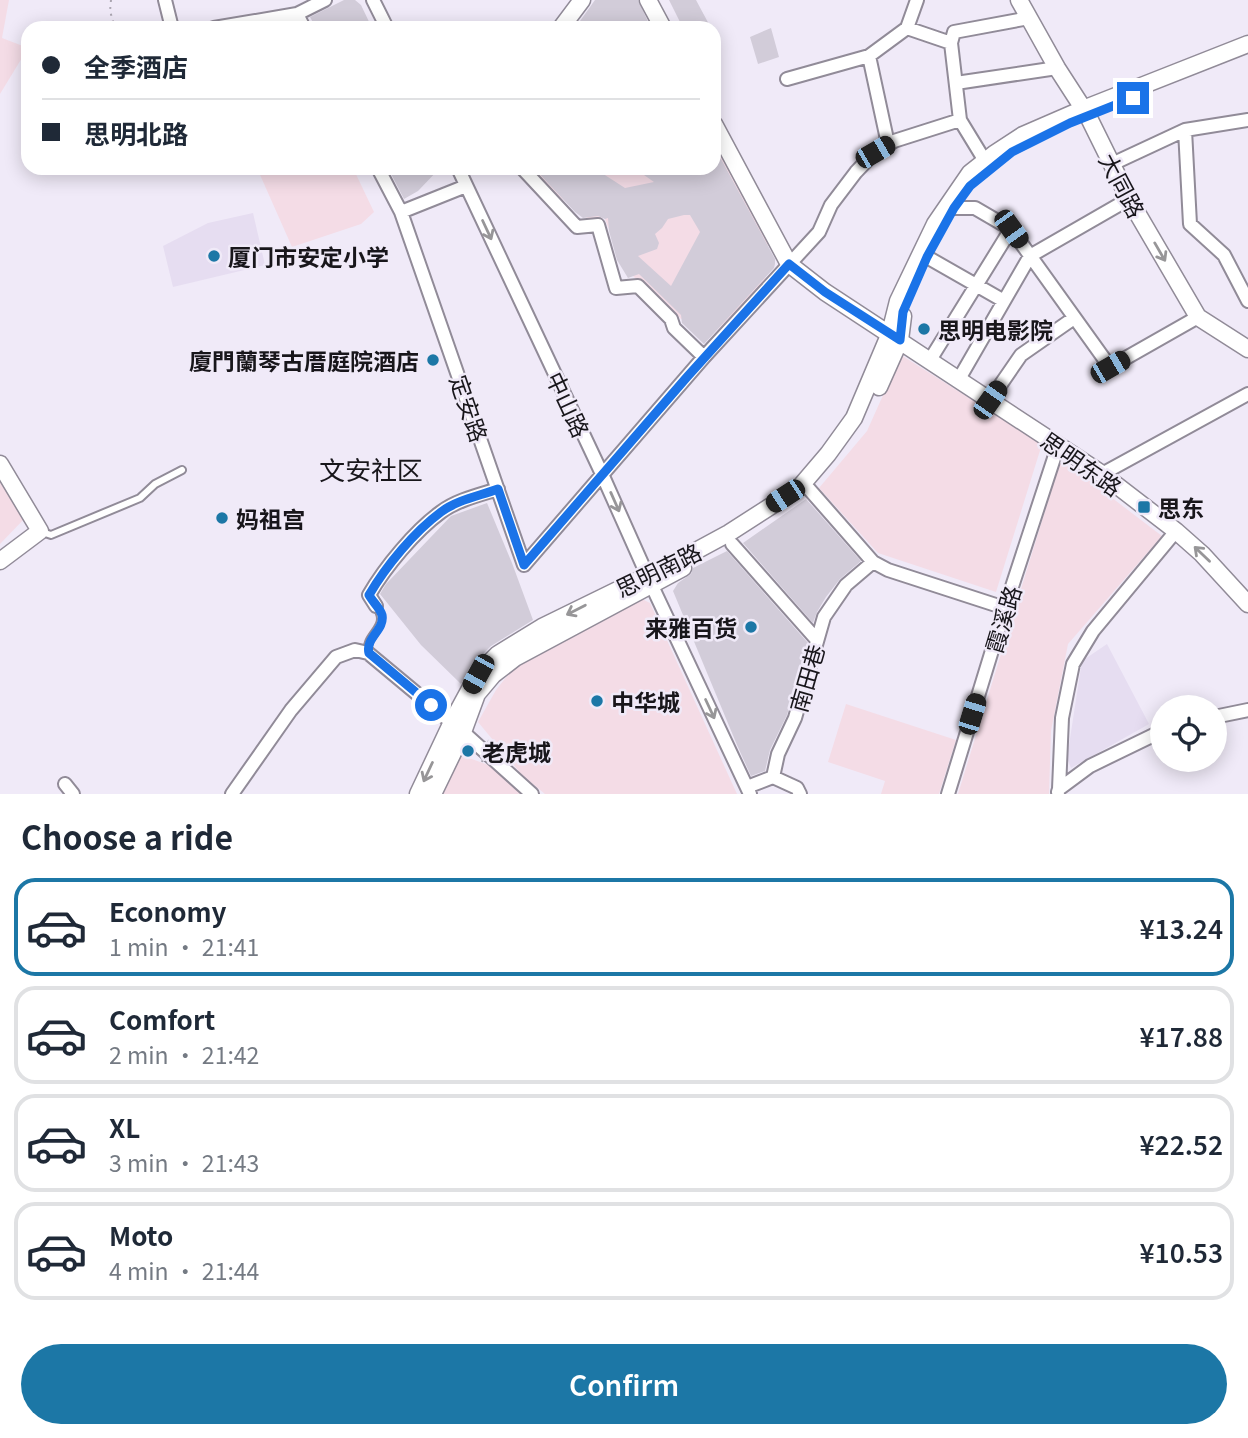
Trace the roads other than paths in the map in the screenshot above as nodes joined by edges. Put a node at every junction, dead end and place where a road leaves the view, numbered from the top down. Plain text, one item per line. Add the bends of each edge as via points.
1 (165, 0) edge
2 (325, 0) edge
3 (373, 0) edge
4 (582, 0) edge
5 (648, 0) edge
6 (917, 0) edge
7 (1021, 0) edge
8 (297, 14) junction
9 (1030, 18) junction
10 (170, 21) edge
11 (256, 21) edge
12 (300, 21) edge
13 (384, 21) edge
14 (566, 21) edge
15 (659, 21) edge
16 (907, 28) junction
17 (951, 43) junction
18 (1248, 44) edge
19 (1248, 53) edge
20 (869, 56) junction
21 (1057, 68) junction
22 (787, 79) dead end
23 (956, 83) junction
24 (1085, 112) junction
25 (960, 120) junction
26 (1248, 120) edge
27 (1185, 130) junction
28 (721, 137) edge
29 (888, 144) junction
30 (985, 161) junction
31 (1112, 164) junction
32 (382, 175) edge
33 (461, 175) edge
34 (529, 175) edge
35 (466, 186) junction
36 (1129, 200) junction
37 (954, 208) junction
38 (401, 212) junction
39 (1011, 229) junction
40 (1030, 256) junction
41 (927, 257) junction
42 (789, 264) junction
43 (1248, 272) edge
44 (1235, 278) junction
45 (976, 284) junction
46 (1004, 301) junction
47 (1248, 301) edge
48 (1198, 317) junction
49 (1074, 318) junction
50 (895, 337) junction
51 (1248, 349) edge
52 (705, 357) junction
53 (930, 360) junction
54 (959, 379) junction
55 (1248, 394) edge
56 (990, 400) junction
57 (1058, 446) junction
58 (0, 464) edge
59 (182, 470) dead end
60 (602, 474) junction
61 (1102, 474) junction
62 (498, 489) junction
63 (809, 489) junction
64 (40, 531) junction
65 (1176, 531) junction
66 (732, 544) junction
67 (0, 561) edge
68 (873, 562) junction
69 (649, 580) junction
70 (1248, 604) edge
71 (376, 606) joint
72 (1005, 608) junction
73 (817, 640) junction
74 (369, 653) junction
75 (1248, 710) edge
76 (1227, 714) edge
77 (458, 727) junction
78 (1150, 737) edge
79 (773, 778) junction
80 (748, 791) edge
81 (1058, 792) edge
82 (232, 794) edge
83 (418, 794) edge
84 (433, 794) edge
85 (532, 794) edge
86 (800, 794) edge
87 (948, 794) edge

1 - 10 street
2 - 8 street
3 - 13 street
4 - 14 main road
5 - 15 main road
6 - 16 street
7 - 9 main road, 大同路
8 - 11 street
8 - 12 street
9 - 17 street via 954,32
9 - 21 main road, 大同路
16 - 17 street
16 - 20 street
17 - 23 street
18 - 24 main road
19 - 24 main road
20 - 22 street
20 - 29 street
21 - 23 street
21 - 24 main road, 大同路
23 - 25 street
24 - 30 main road via 1023,135
24 - 31 main road, 大同路
24 - 37 main road via 1012,152 970,186
25 - 29 street
25 - 30 street
26 - 27 street
27 - 31 street
27 - 44 street via 1190,224 1224,255
28 - 42 main road
29 - 42 street via 856,172 831,205 819,232
30 - 50 main road via 970,173 935,224 898,301
31 - 36 main road, 大同路
32 - 38 street, 定安路
33 - 35 street, 中山路
34 - 52 street via 577,227 598,225 616,288 638,286
35 - 38 street
35 -> 60 street, 中山路
36 - 40 street
36 -> 48 main road, 大同路
37 - 39 street via 975,208
37 - 41 main road
38 - 62 street, 定安路
39 - 40 street
39 - 45 street
40 - 46 street
40 - 49 street
41 - 45 street
41 - 50 main road
42 - 50 main road, 思明东路
42 - 52 street
43 - 44 street
44 - 47 street
45 - 46 street
45 - 53 street
46 - 54 street
48 - 49 street via 1110,367
48 - 51 main road, 大同路
49 - 56 street via 1021,355
50 - 53 main road, 思明东路
50 - 63 main road, 思明南路 via 861,424
50 - 69 main road, 思明南路 via 855,418 799,488
52 - 60 street
53 - 54 main road, 思明东路
54 - 56 main road, 思明东路
55 - 61 street
56 - 57 main road, 思明东路
57 - 61 main road, 思明东路
57 - 72 street, 霞溪路
58 - 64 main road
59 - 64 lane via 140,498 51,536
60 - 62 street, 定安路 via 524,565
60 -> 69 street, 中山路
61 - 65 main road, 思明东路
62 - 71 street via 442,511 420,531 389,564 369,595
63 - 66 main road, 思明南路
63 - 68 street
64 - 67 main road
70 -> 65 main road, 思明东路
65 - 81 street via 1093,631 1073,664 1062,718
66 - 69 main road, 思明南路
66 - 73 street
68 - 72 street
68 - 73 street, 南田巷 via 846,585 824,617
69 - 77 main road, 思明南路 via 542,627 498,654 478,674
69 -> 80 street, 中山路
71 - 74 lane via 382,620 368,643
72 - 87 street, 霞溪路
73 - 79 street, 南田巷
74 - 77 street
74 - 82 street via 355,650 336,657 291,710
75 - 76 street
77 -> 83 main road, 思明南路
77 - 84 main road, 思明南路
77 - 85 street
78 - 81 street via 1090,766
79 - 80 street
79 - 86 street via 797,788

